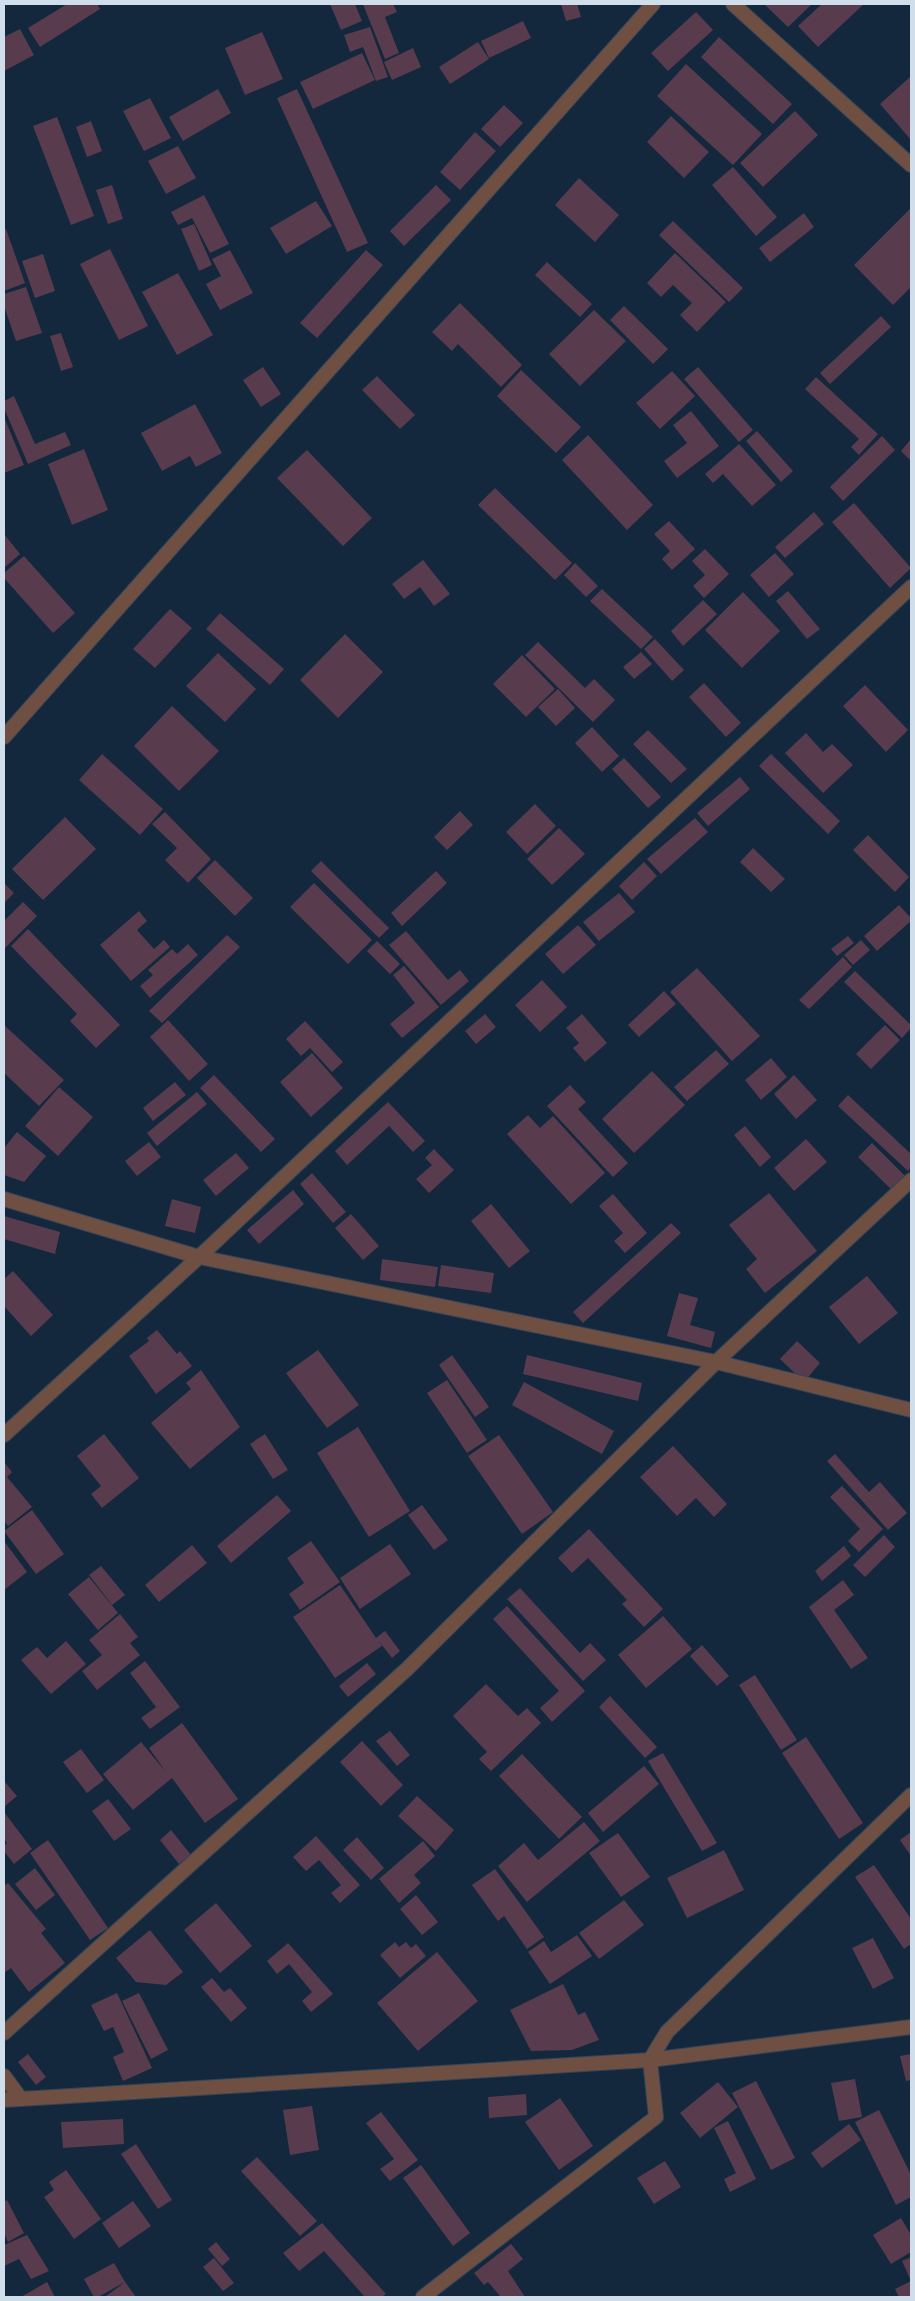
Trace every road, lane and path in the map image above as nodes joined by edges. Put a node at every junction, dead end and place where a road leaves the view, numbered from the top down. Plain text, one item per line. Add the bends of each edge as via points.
1 (653, 4) edge
2 (733, 4) edge
3 (911, 165) edge
4 (911, 587) edge
5 (4, 737) edge
6 (911, 1180) edge
7 (4, 1199) edge
8 (199, 1257) junction
9 (716, 1362) junction
10 (911, 1410) edge
11 (4, 1435) edge
12 (911, 1795) edge
13 (911, 2027) edge
14 (4, 2033) edge
15 (650, 2060) junction
16 (4, 2076) edge
17 (21, 2099) junction
18 (4, 2100) edge
19 (423, 2297) edge

1 - 5 street
2 - 3 street
4 - 8 street
6 - 9 street
7 - 8 street
8 - 9 street
8 - 11 street
9 - 10 street
9 - 14 street via 407,1669
12 - 15 street via 667,2032
13 - 15 street
15 - 17 street
15 - 19 street via 656,2117
16 - 17 street
17 - 18 street

